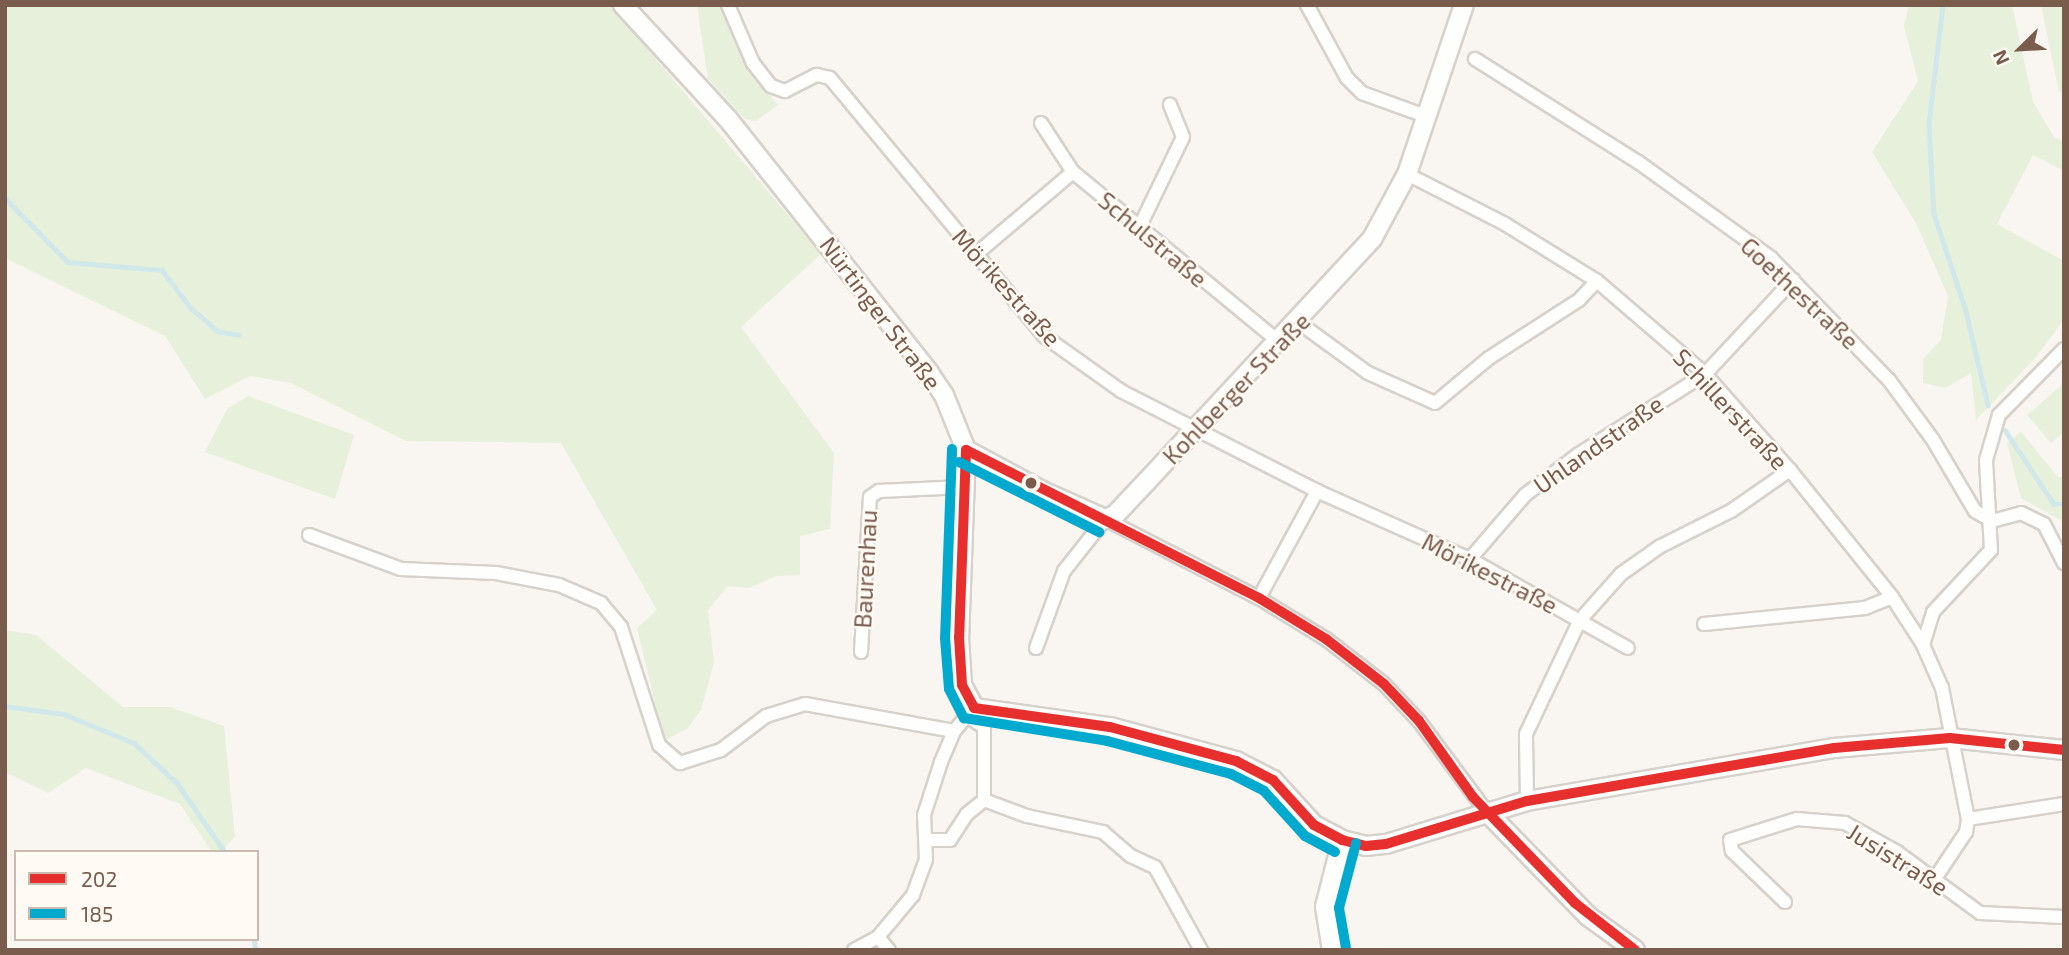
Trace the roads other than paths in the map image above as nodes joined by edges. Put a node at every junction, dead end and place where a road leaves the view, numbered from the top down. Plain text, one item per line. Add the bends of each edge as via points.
1 (623, 5) edge
2 (728, 5) edge
3 (1307, 5) edge
4 (1464, 5) edge
5 (1475, 59) dead end
6 (1170, 104) dead end
7 (1427, 117) junction
8 (1041, 123) dead end
9 (1073, 172) junction
10 (1407, 174) junction
11 (1139, 228) junction
12 (975, 256) junction
13 (1793, 280) junction
14 (1597, 281) junction
15 (1298, 322) junction
16 (1279, 342) junction
17 (2064, 349) edge
18 (1705, 374) junction
19 (1196, 429) junction
20 (967, 450) junction
21 (1790, 470) junction
22 (962, 487) junction
23 (1317, 491) junction
24 (1105, 519) junction
25 (1992, 521) junction
26 (309, 534) dead end
27 (1470, 559) junction
28 (2064, 564) edge
29 (1892, 597) junction
30 (1259, 598) junction
31 (1580, 620) junction
32 (1704, 624) dead end
33 (1923, 645) junction
34 (1035, 648) dead end
35 (1628, 648) dead end
36 (861, 652) dead end
37 (972, 713) junction
38 (954, 731) junction
39 (1950, 738) junction
40 (2064, 750) edge
41 (984, 800) junction
42 (1527, 801) junction
43 (2064, 804) edge
44 (1486, 811) junction
45 (1968, 819) junction
46 (1342, 840) junction
47 (926, 841) junction
48 (1934, 880) junction
49 (1785, 902) dead end
50 (2064, 916) edge
51 (878, 937) junction
52 (854, 950) edge
53 (889, 950) edge
54 (1201, 950) edge
55 (1332, 950) edge
56 (1635, 950) edge

1 - 20 street, Nürtinger Straße via 679,62 929,373 944,395
2 - 12 street, Mörikestraße via 753,63 771,86 785,90 817,75 830,78
3 - 7 street via 1347,78 1362,93
4 - 7 street, Kohlberger Straße
5 - 13 street, Goethestraße via 1638,162 1770,258
6 - 11 street via 1183,137
7 - 10 street, Kohlberger Straße
8 - 9 street, Schulstraße
9 - 11 street, Schulstraße
9 - 12 street
10 - 14 street, Schillerstraße via 1505,224
10 - 15 street, Kohlberger Straße via 1372,239
11 - 16 street, Schulstraße
12 - 19 street, Mörikestraße via 1044,335 1121,391
13 - 18 street, Uhlandstraße
13 - 25 street, Goethestraße via 1889,380 1933,440 1975,511
14 - 15 street via 1579,300 1489,358 1435,403 1368,373
14 - 18 street, Schillerstraße
15 - 16 street, Kohlberger Straße
16 - 19 street, Kohlberger Straße
17 - 25 street via 1999,415 1986,460
18 - 21 street, Schillerstraße
18 - 27 street, Uhlandstraße via 1578,454 1525,495
19 - 23 street, Mörikestraße
19 - 24 street, Kohlberger Straße via 1115,515
20 - 22 street
20 - 24 street
21 - 29 street, Schillerstraße
21 - 31 street via 1731,511 1658,547 1620,574
22 - 36 street, Baurenhau via 879,491 870,497
22 - 37 street via 960,667
23 - 27 street, Mörikestraße
23 - 30 street
24 - 30 street
24 - 34 street, Kohlberger Straße via 1065,571
25 - 28 street via 2021,513 2044,524
25 - 33 street via 1991,550 1933,612
26 - 38 street via 401,569 496,573 559,585 601,603 621,627 659,745 680,763 721,750 766,716 805,704
27 - 31 street, Mörikestraße
29 - 32 street via 1865,608
29 - 33 street, Schillerstraße
30 - 44 street via 1320,635 1384,684 1419,721
31 - 35 street, Mörikestraße
31 - 42 street via 1526,734
33 - 39 street, Schillerstraße via 1942,688
37 - 38 street
37 - 41 street via 984,727
37 - 46 street via 1110,727 1236,761 1273,780 1314,825
38 - 47 street via 924,814
39 - 40 street
39 - 42 street via 1834,748
39 - 45 street, Schillerstraße
41 - 47 street via 967,814 950,840
41 - 54 street via 1027,816 1103,832 1131,856 1155,867
42 - 44 street
43 - 45 street
44 - 46 street via 1386,844 1366,846
44 - 56 street via 1588,916
45 - 48 street via 1966,832
46 - 55 street via 1325,907
47 - 51 street via 926,860 914,895
48 - 49 street, Jusistraße via 1845,822 1797,819 1730,840 1732,850
48 - 50 street, Jusistraße via 1980,913
51 - 52 street
51 - 53 street

